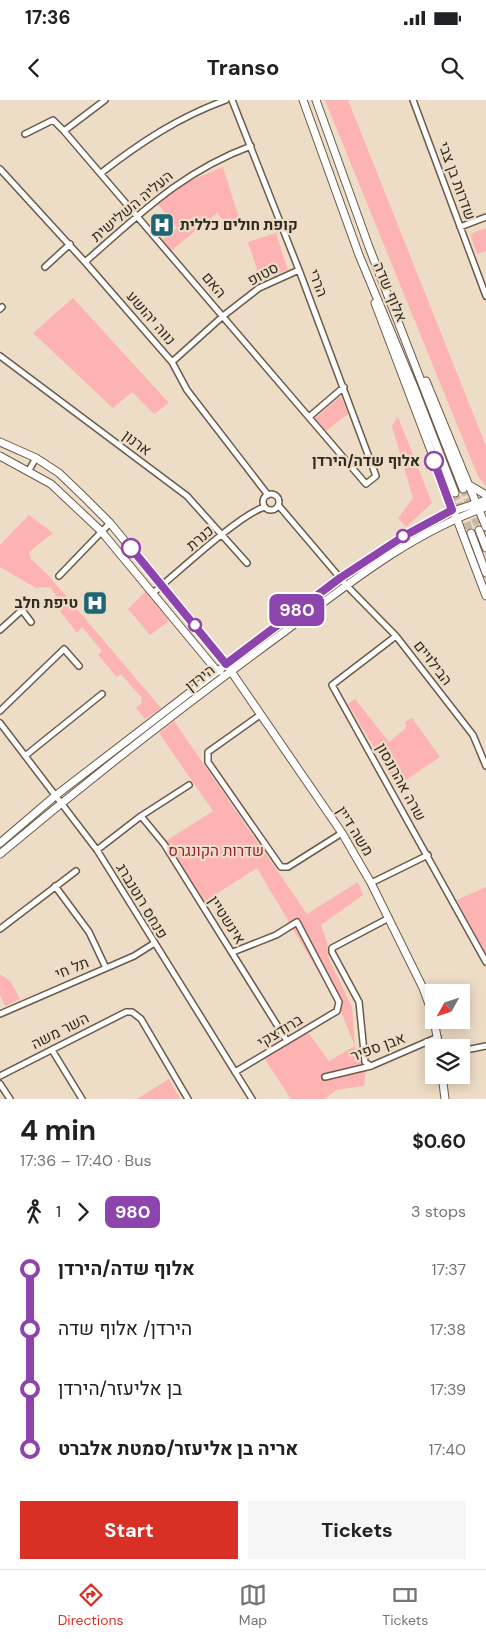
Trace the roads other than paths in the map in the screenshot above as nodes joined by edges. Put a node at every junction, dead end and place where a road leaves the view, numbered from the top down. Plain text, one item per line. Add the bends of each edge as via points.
1 (105, 100) edge
2 (226, 100) edge
3 (232, 100) edge
4 (303, 100) edge
5 (316, 100) edge
6 (414, 101) edge
7 (64, 131) junction
8 (25, 134) dead end
9 (251, 146) junction
10 (0, 169) edge
11 (101, 173) junction
12 (138, 216) junction
13 (486, 217) edge
14 (460, 227) junction
15 (350, 229) junction
16 (70, 244) junction
17 (369, 248) junction
18 (85, 262) junction
19 (44, 267) dead end
20 (300, 270) junction
21 (486, 296) edge
22 (223, 316) junction
23 (0, 356) edge
24 (172, 362) junction
25 (344, 387) junction
26 (309, 417) junction
27 (0, 442) edge
28 (0, 456) edge
29 (36, 458) junction
30 (29, 470) junction
31 (376, 476) joint
32 (470, 485) junction
33 (462, 489) tunnel mouth
34 (455, 493) tunnel mouth
35 (268, 495) junction
36 (486, 495) edge
37 (486, 500) edge
38 (278, 506) junction
39 (481, 506) edge
40 (265, 507) junction
41 (452, 510) junction
42 (456, 518) junction
43 (110, 523) junction
44 (482, 528) edge
45 (101, 531) junction
46 (471, 533) tunnel mouth
47 (223, 536) junction
48 (486, 548) edge
49 (247, 564) dead end
50 (486, 573) edge
51 (59, 576) dead end
52 (340, 578) junction
53 (163, 586) junction
54 (347, 586) junction
55 (153, 593) junction
56 (486, 596) edge
57 (31, 622) dead end
58 (0, 630) edge
59 (396, 636) junction
60 (226, 664) junction
61 (78, 666) dead end
62 (217, 671) junction
63 (230, 672) junction
64 (102, 694) dead end
65 (0, 711) edge
66 (260, 715) junction
67 (0, 723) edge
68 (25, 756) junction
69 (486, 766) edge
70 (189, 785) dead end
71 (54, 796) junction
72 (61, 804) junction
73 (141, 816) junction
74 (342, 832) junction
75 (0, 843) edge
76 (97, 850) junction
77 (0, 854) edge
78 (428, 855) junction
79 (76, 870) dead end
80 (372, 883) junction
81 (55, 886) junction
82 (389, 918) junction
83 (0, 930) edge
84 (153, 944) junction
85 (233, 952) junction
86 (486, 962) edge
87 (106, 968) junction
88 (425, 994) edge
89 (0, 1014) edge
90 (436, 1029) edge
91 (438, 1037) joint
92 (287, 1041) junction
93 (486, 1046) edge
94 (470, 1049) edge
95 (52, 1050) junction
96 (371, 1066) junction
97 (235, 1072) junction
98 (0, 1076) edge
99 (325, 1077) dead end
100 (0, 1084) edge
101 (443, 1084) edge
102 (10, 1099) edge
103 (82, 1099) edge
104 (188, 1099) edge
105 (252, 1099) edge
106 (445, 1099) edge

1 - 7 street
2 - 11 street via 162,129
3 - 9 street, הררי
4 - 15 street, אלוף שדה
5 - 17 street, אלוף שדה
6 - 14 street, שדרות בן צבי
7 - 8 street, האם via 52,120
7 - 11 street, האם
9 - 12 street, העליה השלישית via 223,156 195,172
9 - 20 street, הררי
10 - 16 street, נווה יהושע
11 - 12 street, האם
12 - 18 street, העליה השלישית
12 - 22 street, האם
13 - 14 street
14 - 21 street, שדרות בן צבי
15 - 34 street, אלוף שדה
15 - 41 street
16 - 18 street, נווה יהושע
16 - 19 street
17 - 32 street
17 - 33 street, אלוף שדה
18 - 24 street, נווה יהושע
20 - 22 street, סטופ via 259,288
20 - 25 street, הררי
22 - 24 street, סטופ
22 - 26 street, האם
23 - 47 street, ארנון via 187,496
24 - 35 street, נווה יהושע via 187,390
25 - 26 street
25 - 31 street, הררי
26 - 31 street, האם via 366,484
27 - 29 street, משה דיין
28 - 30 street
29 - 30 street
29 - 43 street, משה דיין via 58,473
30 - 45 street via 52,484
32 - 36 street
32 - 39 street
35 - 38 street via 277,497
35 - 40 street via 264,499
37 - 39 street
38 - 40 street via 272,511
38 - 52 street
39 - 41 street, הירדן
39 - 42 street, הירדן
39 - 44 street
40 - 47 street, כנרת via 257,509
41 - 42 street
41 - 52 street, הירדן via 404,536
42 - 54 street, הירדן via 425,534
42 - 56 street
43 - 45 street
43 - 53 street, משה דיין
44 - 48 street
45 - 51 street
45 - 55 street
46 - 50 street
47 - 49 street, ארנון
47 - 53 street, כנרת
52 - 54 street
52 - 60 street, הירדן
53 - 55 street, כנרת
53 - 60 street, משה דיין
54 - 59 street, הבילויים
54 - 63 street, הירדן
55 - 62 street
57 - 58 street via 22,610
59 - 69 street, הבילויים via 475,739
59 - 78 street, שרה אהרונסון via 332,685
60 - 62 street, הירדן
60 - 63 street, משה דיין
61 - 65 street via 64,649
62 - 63 street
62 - 71 street, הירדן
63 - 66 street, משה דיין
63 - 72 street, הירדן
64 - 68 street
66 - 74 street, משה דיין
66 - 74 street via 208,752 208,762 282,867 288,867
67 - 68 street, פנחס רוטנברג
68 - 71 street, פנחס רוטנברג
70 - 73 street
71 - 72 street, פנחס רוטנברג
71 - 75 street, הירדן
72 - 76 street, פנחס רוטנברג
72 - 77 street, הירדן
73 - 76 street
73 - 85 street, אינשטיין via 164,844
74 - 80 street, משה דיין
76 - 84 street, פנחס רוטנברג
78 - 80 street
78 - 86 street, שרה אהרונסון
79 - 81 street
80 - 82 street, משה דיין
81 - 83 street
81 - 87 street via 89,932
82 - 88 street, משה דיין
82 - 96 street via 332,948 359,1002 365,1062
84 - 87 street, תל חי
84 - 97 street, פנחס רוטנברג
85 - 92 street, אינשטיין
85 - 92 street, ברודצקי via 276,935 297,922 338,1002 337,1011
87 - 89 street, תל חי
90 - 91 street, משה דיין
91 - 96 street, אבן ספיר
92 - 97 street, ברודצקי
93 - 94 street
95 - 98 street, השר משה
95 - 103 street
95 - 104 street, השר משה via 126,1012 132,1012 141,1019
96 - 99 street, אבן ספיר
97 - 105 street, פנחס רוטנברג
100 - 102 street
101 - 106 street

